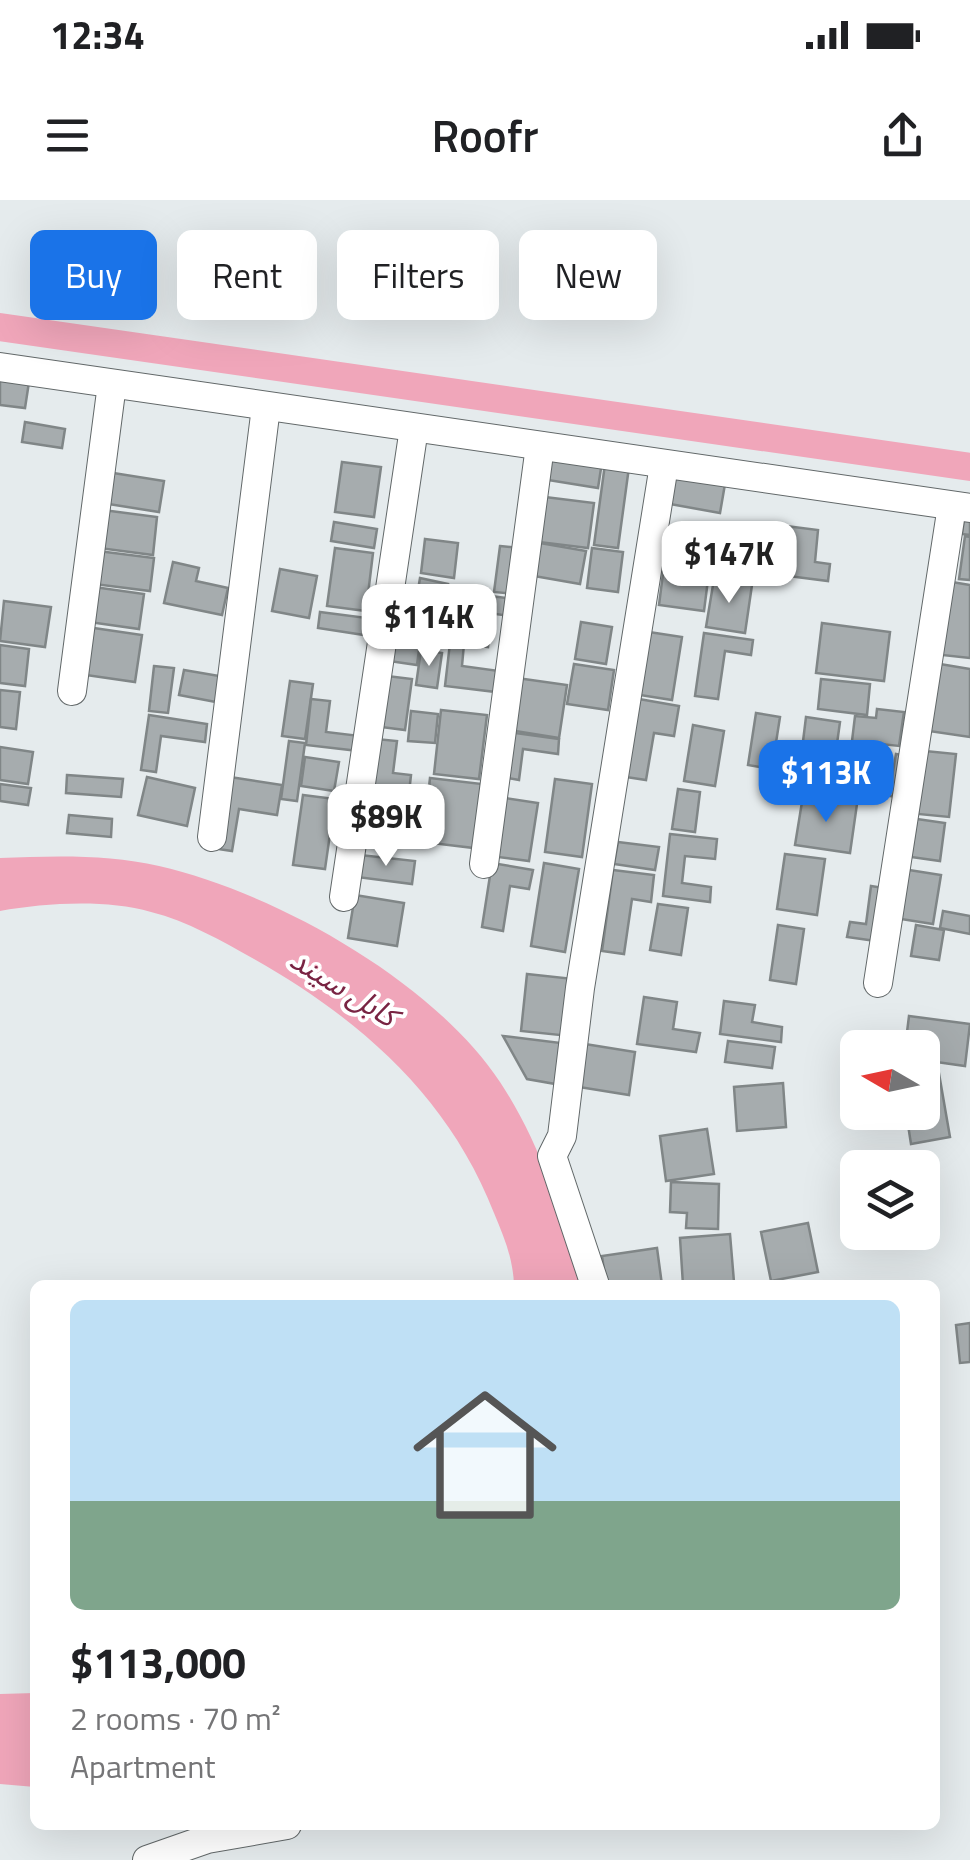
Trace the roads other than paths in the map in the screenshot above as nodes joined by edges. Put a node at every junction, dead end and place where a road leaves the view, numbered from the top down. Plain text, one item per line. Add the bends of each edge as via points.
1 (0, 367) edge
2 (112, 384) junction
3 (266, 407) junction
4 (414, 428) junction
5 (540, 446) junction
6 (664, 464) junction
7 (961, 507) edge
8 (72, 692) dead end
9 (212, 837) dead end
10 (484, 864) dead end
11 (344, 898) dead end
12 (878, 984) dead end
13 (592, 1280) edge
14 (259, 1830) edge
15 (147, 1860) edge

1 - 2 street
2 - 3 street
2 - 8 street
3 - 4 street
3 - 9 street
4 - 5 street
4 - 11 street
5 - 6 street
5 - 10 street
6 - 7 street
6 - 13 street via 562,1136 552,1156
7 - 12 street
14 - 15 street

